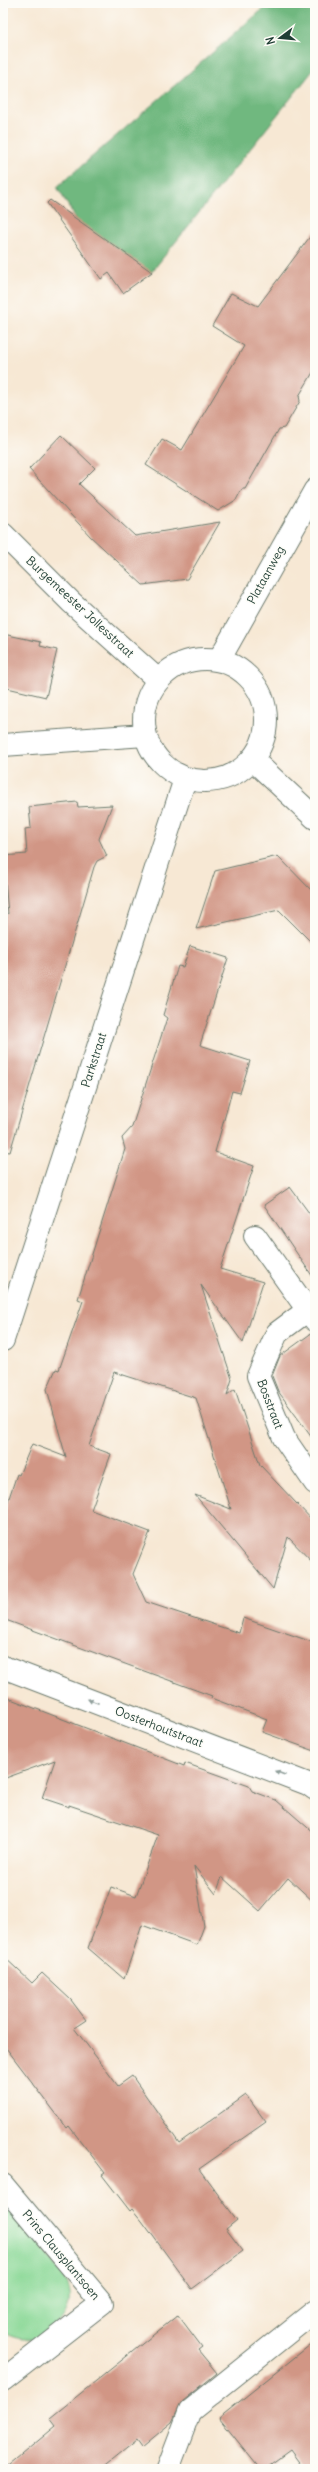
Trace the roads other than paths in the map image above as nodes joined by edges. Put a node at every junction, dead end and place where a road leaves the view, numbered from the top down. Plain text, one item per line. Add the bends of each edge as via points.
1 (315, 490) edge
2 (3, 534) edge
3 (219, 660) junction
4 (158, 680) junction
5 (145, 735) junction
6 (3, 745) edge
7 (252, 759) junction
8 (185, 779) junction
9 (315, 818) edge
10 (255, 1236) dead end
11 (312, 1315) edge
12 (3, 1340) edge
13 (315, 1483) edge
14 (3, 1667) edge
15 (315, 1789) edge
16 (3, 2185) edge
17 (315, 2311) edge
18 (4, 2378) edge
19 (168, 2469) edge

1 - 3 street, Plataanweg
2 - 4 street, Burgemeester Jollesstraat via 71,602
3 - 4 street via 186,662 168,671
3 - 7 street via 243,673 260,694 265,707 265,734
4 - 5 street via 145,705
5 - 6 street
5 - 8 street via 159,762
7 - 8 street via 239,772 222,780 203,782
7 - 9 street
8 - 12 street, Parkstraat
10 - 11 street, Bosstraat
11 - 13 street, Bosstraat via 276,1333 258,1376 284,1438
15 -> 14 street, Oosterhoutstraat via 308,1784
16 - 18 street, Prins Clausplantsoen via 102,2303
17 - 19 street via 190,2411

